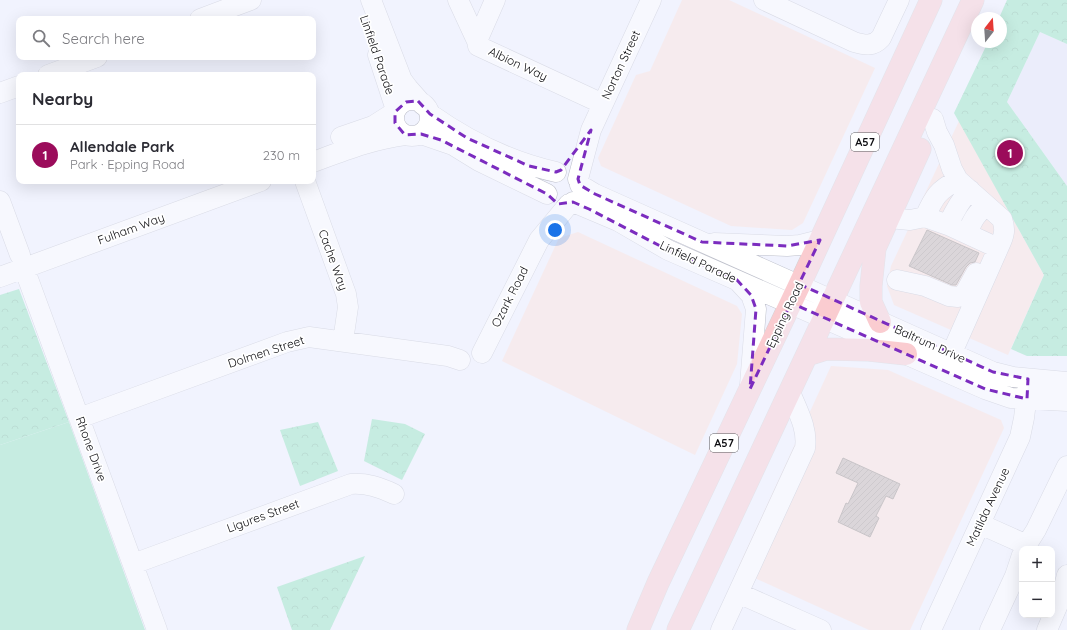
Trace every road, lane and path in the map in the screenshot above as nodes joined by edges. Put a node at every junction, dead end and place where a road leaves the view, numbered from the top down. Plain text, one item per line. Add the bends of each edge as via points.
1 (251, 0) edge
2 (358, 0) edge
3 (371, 0) edge
4 (458, 0) edge
5 (495, 0) edge
6 (651, 0) edge
7 (764, 0) edge
8 (899, 0) edge
9 (931, 0) edge
10 (973, 0) edge
11 (981, 0) edge
12 (978, 12) edge
13 (208, 16) edge
14 (971, 36) edge
15 (477, 41) junction
16 (89, 60) edge
17 (56, 72) edge
18 (16, 87) edge
19 (0, 93) edge
20 (602, 104) junction
21 (426, 109) junction
22 (396, 111) junction
23 (933, 120) junction
24 (591, 130) junction
25 (413, 134) junction
26 (316, 147) edge
27 (316, 161) edge
28 (558, 172) junction
29 (214, 184) edge
30 (252, 184) edge
31 (306, 184) edge
32 (964, 185) junction
33 (575, 193) junction
34 (548, 195) junction
35 (0, 201) edge
36 (987, 206) junction
37 (925, 217) junction
38 (879, 221) junction
39 (948, 225) junction
40 (967, 233) junction
41 (539, 240) junction
42 (820, 240) junction
43 (702, 242) junction
44 (995, 257) junction
45 (0, 262) edge
46 (22, 262) junction
47 (0, 277) edge
48 (736, 279) junction
49 (897, 280) dead end
50 (795, 294) junction
51 (828, 309) junction
52 (880, 322) junction
53 (343, 341) junction
54 (482, 353) dead end
55 (906, 354) junction
56 (807, 355) junction
57 (460, 360) dead end
58 (947, 362) junction
59 (1067, 382) edge
60 (750, 389) junction
61 (1028, 389) junction
62 (790, 392) junction
63 (1067, 401) edge
64 (79, 418) junction
65 (1067, 466) edge
66 (394, 494) dead end
67 (980, 524) junction
68 (1026, 546) edge
69 (1019, 547) edge
70 (133, 564) junction
71 (1019, 566) edge
72 (1067, 575) edge
73 (738, 592) junction
74 (157, 630) edge
75 (638, 630) edge
76 (678, 630) edge
77 (721, 630) edge
78 (821, 630) edge
79 (931, 630) edge
80 (990, 630) edge
81 (1047, 630) edge

1 - 13 street
2 - 22 street, Linfield Parade
3 - 21 street, Linfield Parade via 402,80
4 - 15 street
5 - 15 street, Albion Way
6 - 20 street, Norton Street
7 - 8 street via 854,42 870,45 881,38
9 - 42 main road, Epping Road / A57
10 - 38 main road
11 - 12 main road
14 - 23 main road
15 - 20 street, Albion Way via 478,46
16 - 17 street
18 - 19 street
20 - 24 street, Norton Street
21 - 22 street via 412,100 400,105
21 - 25 street via 429,125
21 - 28 street, Linfield Parade via 468,138 529,166
22 - 25 street via 394,122 397,128
22 - 26 street via 373,126
23 - 32 street via 952,169
23 - 38 main road
24 - 28 street, Norton Street
24 - 33 street, Norton Street
25 - 27 street via 387,137
25 - 34 street via 453,146
28 - 33 street via 571,172
28 - 34 street via 549,179 546,189
29 - 46 street, Fulham Way
30 - 46 street, Fulham Way
31 - 53 street, Cache Way via 346,294 348,307
32 - 36 street
32 - 37 street via 945,187 934,198
32 - 39 street via 963,197
33 - 34 street via 558,204
33 - 41 street
33 - 43 street, Linfield Parade via 595,194
33 - 48 street, Linfield Parade via 668,250
34 - 41 street
35 - 46 street, Rhone Drive
36 - 40 street via 973,219
36 - 44 street via 1002,219 1004,227 1005,234
37 - 38 street
37 - 39 street
38 - 51 main road
38 - 52 main road via 871,302
39 - 40 street
40 - 44 street
41 - 54 street, Ozark Road
42 - 43 street via 800,246
42 - 50 main road, Epping Road / A57
43 - 50 street, Linfield Parade
44 - 49 street via 976,272 966,291 958,297
44 - 58 street
45 - 46 street, Fulham Way
46 - 47 street, Fulham Way
46 - 64 street, Rhone Drive
48 - 50 street, Linfield Parade
48 - 60 street via 750,295 756,309
50 - 51 street, Baltrum Drive
50 - 60 main road, Epping Road / A57
51 - 52 street, Baltrum Drive
51 - 55 street, Baltrum Drive
51 - 56 main road
52 - 58 street, Baltrum Drive
53 - 57 street, Dolmen Street via 448,356
53 - 64 street, Dolmen Street via 309,338 287,342
55 - 56 main road via 826,349
55 - 58 street, Baltrum Drive
56 - 62 main road
58 - 61 street, Baltrum Drive via 1013,377
59 - 61 street, Baltrum Drive
60 - 75 main road, Epping Road / A57
61 - 63 street, Baltrum Drive
61 - 67 street, Matilda Avenue via 1020,437
62 - 73 street via 806,433 805,448
62 - 76 main road
64 - 70 street, Rhone Drive
65 - 68 street
66 - 70 street, Ligures Street via 370,484 351,484
67 - 69 street
67 - 79 street, Matilda Avenue
70 - 74 street, Rhone Drive
71 - 80 street
72 - 81 street via 1060,601
73 - 77 street
73 - 78 street

